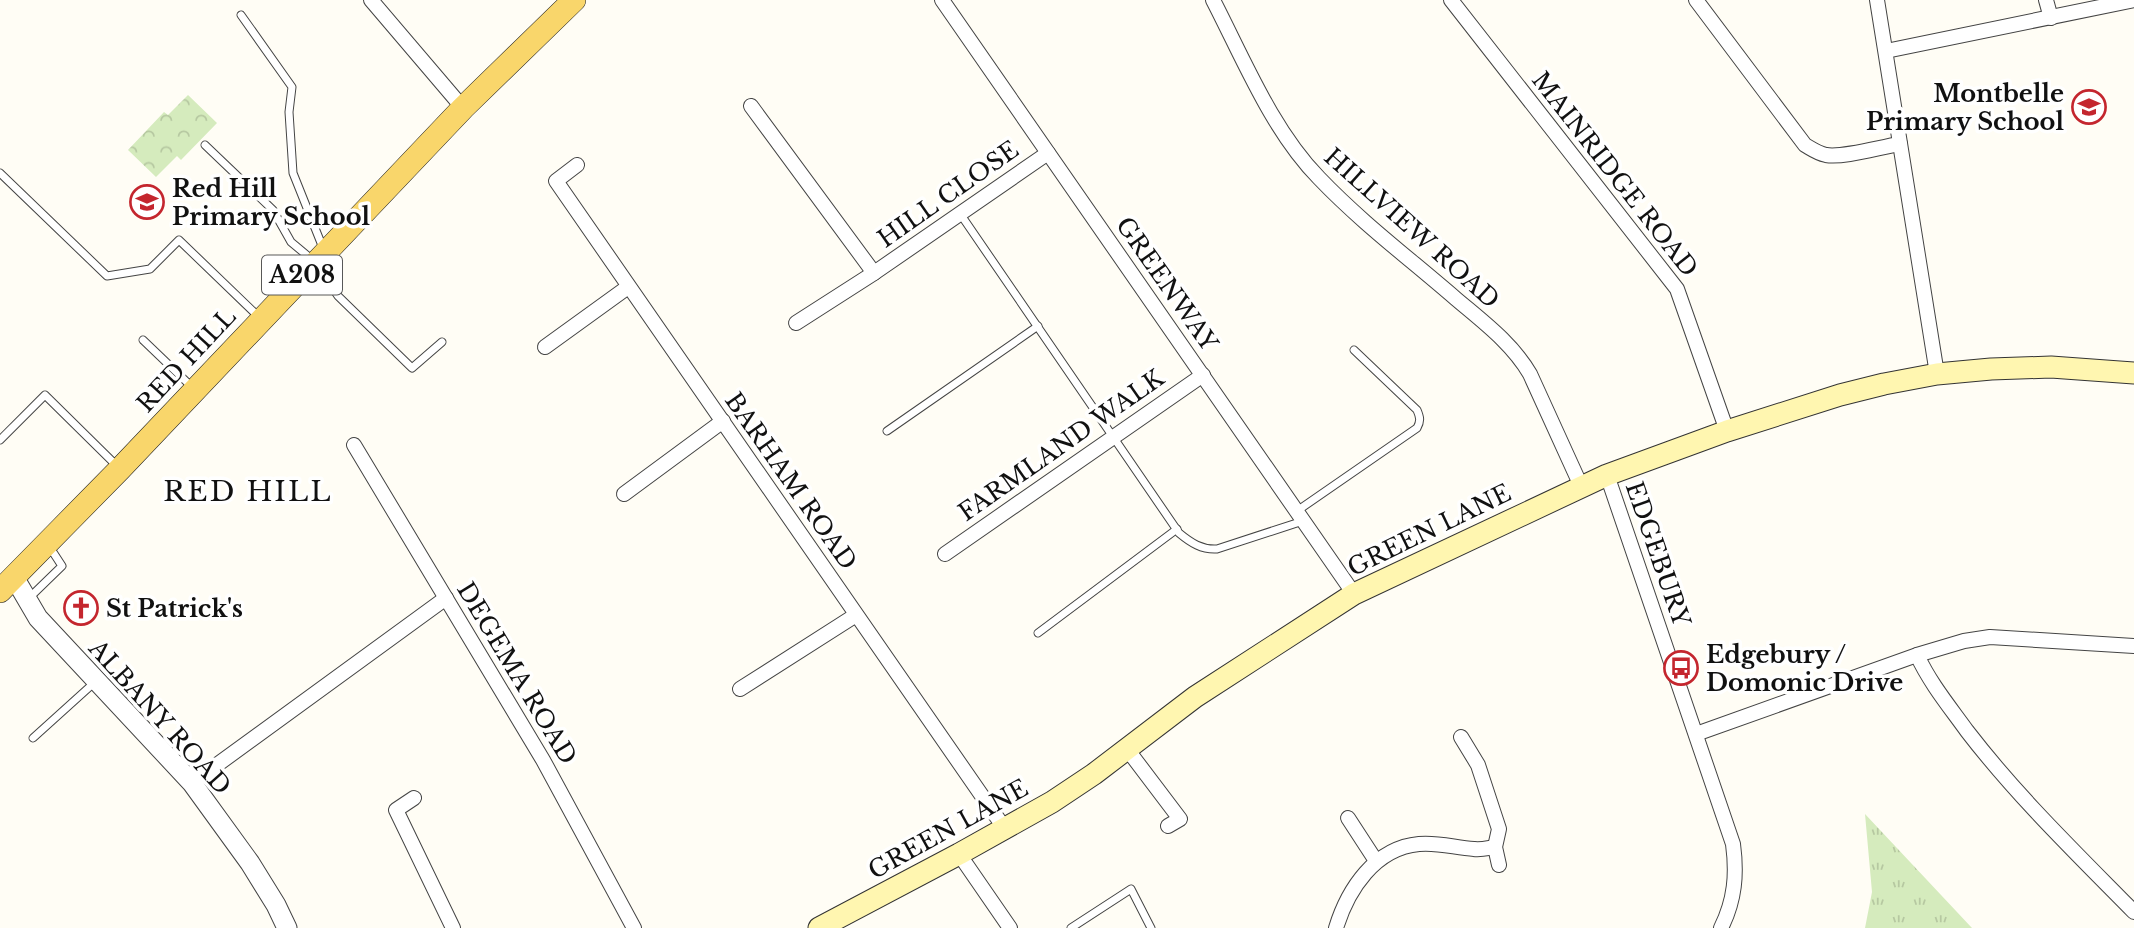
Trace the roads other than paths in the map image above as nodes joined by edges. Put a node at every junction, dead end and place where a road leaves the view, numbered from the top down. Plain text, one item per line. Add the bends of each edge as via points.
1 (371, 0) edge
2 (574, 0) edge
3 (942, 0) edge
4 (1451, 0) edge
5 (1696, 0) edge
6 (1877, 0) edge
7 (2046, 0) edge
8 (2134, 0) edge
9 (1218, 2) edge
10 (241, 15) dead end
11 (2051, 18) junction
12 (1886, 51) junction
13 (751, 106) dead end
14 (463, 108) junction
15 (1900, 144) junction
16 (205, 145) dead end
17 (1048, 153) junction
18 (577, 165) dead end
19 (0, 173) edge
20 (961, 215) junction
21 (320, 257) junction
22 (874, 273) junction
23 (628, 287) junction
24 (261, 319) junction
25 (796, 323) dead end
26 (1038, 326) junction
27 (143, 340) dead end
28 (442, 342) dead end
29 (545, 347) dead end
30 (1354, 351) dead end
31 (2134, 373) edge
32 (1937, 374) junction
33 (1203, 375) junction
34 (195, 390) junction
35 (723, 421) junction
36 (887, 431) dead end
37 (1727, 431) junction
38 (1114, 436) junction
39 (0, 440) edge
40 (354, 445) dead end
41 (120, 469) junction
42 (1607, 475) junction
43 (1581, 486) junction
44 (624, 494) dead end
45 (1300, 516) junction
46 (1177, 529) junction
47 (47, 542) junction
48 (945, 554) dead end
49 (7, 584) edge
50 (1354, 594) junction
51 (446, 598) junction
52 (27, 600) junction
53 (856, 615) junction
54 (1038, 633) dead end
55 (2134, 646) edge
56 (1917, 655) junction
57 (90, 668) junction
58 (740, 689) dead end
59 (1696, 734) junction
60 (1461, 737) dead end
61 (33, 738) dead end
62 (1127, 749) junction
63 (192, 783) junction
64 (414, 798) dead end
65 (1348, 818) dead end
66 (1179, 820) dead end
67 (1005, 830) junction
68 (1495, 847) junction
69 (959, 854) junction
70 (1376, 861) junction
71 (1499, 865) dead end
72 (2134, 912) edge
73 (287, 928) edge
74 (453, 928) edge
75 (634, 928) edge
76 (819, 928) edge
77 (1010, 928) edge
78 (1071, 928) edge
79 (1151, 928) edge
80 (1336, 928) edge
81 (1721, 928) edge

1 - 14 street
2 - 14 main road, RED HILL / A208
3 - 17 street, GREENWAY
4 - 37 street, MAINRIDGE ROAD via 1677,289
5 - 15 street via 1805,145 1827,155
6 - 12 street
7 - 11 street
8 - 11 street
9 - 43 street, HILLVIEW ROAD via 1297,153 1319,178 1520,356
10 - 21 lane via 292,87 293,173
11 - 12 street
12 - 15 street
13 - 22 street, HILL CLOSE
14 - 21 main road, RED HILL / A208
15 - 32 street
16 - 21 lane via 273,210 291,242
17 - 20 street, HILL CLOSE
17 - 33 street, GREENWAY
18 - 23 street, BARHAM ROAD via 556,181
19 - 24 lane via 107,276 150,270 179,240
20 - 22 street, HILL CLOSE
20 - 26 lane
21 - 24 main road, RED HILL / A208
21 - 28 lane via 338,296 412,368
22 - 25 street, HILL CLOSE
23 - 29 street
23 - 35 street, BARHAM ROAD
24 - 34 main road, RED HILL / A208
26 - 36 lane
26 - 38 lane
27 - 34 lane
30 - 45 lane via 1417,410 1420,423
31 - 32 main road, GREEN LANE via 2051,367
32 - 37 main road, GREEN LANE via 1839,395
33 - 38 street, FARMLAND WALK
33 - 45 street, GREENWAY
34 - 41 main road, RED HILL / A208
35 - 44 street
35 - 53 street, BARHAM ROAD
37 - 42 main road, GREEN LANE
38 - 46 lane
38 - 48 street, FARMLAND WALK
39 - 41 lane via 46,395
40 - 51 street, DEGEMA ROAD
41 - 47 main road, RED HILL / A208
42 - 43 main road, GREEN LANE
42 - 59 street, EDGEBURY
43 - 50 main road, GREEN LANE
45 - 46 lane via 1208,550 1189,542
45 - 50 street, GREENWAY
46 - 54 lane
47 - 49 main road, RED HILL / A208
47 - 52 lane via 62,566
49 - 52 street, ALBANY ROAD
50 - 62 main road, GREEN LANE via 1195,697
51 - 63 street
51 - 75 street, DEGEMA ROAD via 543,760
52 - 57 street, ALBANY ROAD via 38,618
53 - 58 street
53 - 67 street, BARHAM ROAD
55 - 56 street via 1990,637
56 - 59 street
56 - 72 street via 1989,759
57 - 61 lane
57 - 63 street, ALBANY ROAD
59 - 81 street, EDGEBURY via 1733,844 1733,896
60 - 68 street via 1478,765 1499,829
62 - 66 street
62 - 67 main road, GREEN LANE
63 - 73 street, ALBANY ROAD via 250,863
64 - 74 street via 396,810
65 - 70 street
67 - 69 main road, GREEN LANE
68 - 70 street via 1419,844
68 - 71 street
69 - 76 main road, GREEN LANE
69 - 77 street
70 - 80 street via 1354,886
78 - 79 lane via 1130,889

